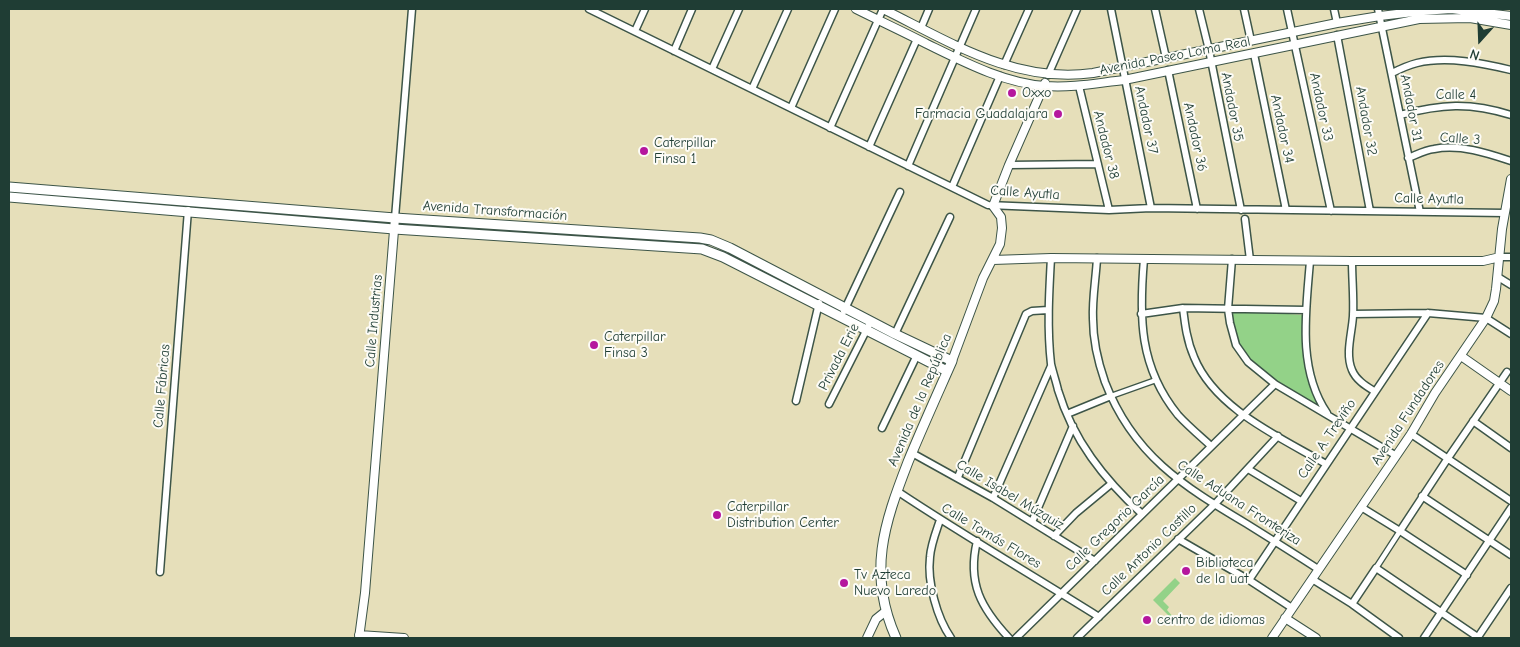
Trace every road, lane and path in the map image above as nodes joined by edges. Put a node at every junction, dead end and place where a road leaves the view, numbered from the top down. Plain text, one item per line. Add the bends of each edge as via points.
1 (412, 9) edge
2 (645, 9) edge
3 (692, 9) edge
4 (739, 9) edge
5 (788, 9) edge
6 (835, 9) edge
7 (856, 9) edge
8 (883, 9) edge
9 (929, 9) edge
10 (976, 9) edge
11 (1029, 9) edge
12 (1077, 9) edge
13 (1111, 9) edge
14 (1155, 9) edge
15 (1199, 9) edge
16 (1244, 9) edge
17 (1287, 9) edge
18 (1334, 9) edge
19 (594, 10) edge
20 (1422, 10) edge
21 (1379, 12) edge
22 (1451, 12) edge
23 (1471, 15) junction
24 (1511, 16) edge
25 (878, 20) junction
26 (1337, 23) junction
27 (1511, 25) edge
28 (921, 28) junction
29 (1382, 28) junction
30 (635, 31) junction
31 (1292, 33) junction
32 (1337, 35) junction
33 (917, 39) junction
34 (1251, 41) junction
35 (1294, 45) junction
36 (960, 47) junction
37 (1209, 50) junction
38 (674, 51) junction
39 (1254, 54) junction
40 (955, 58) junction
41 (1166, 58) junction
42 (1211, 62) junction
43 (1004, 65) junction
44 (1122, 67) junction
45 (712, 69) junction
46 (1168, 70) junction
47 (1511, 70) edge
48 (1392, 73) junction
49 (1048, 75) junction
50 (1000, 76) junction
51 (1124, 80) junction
52 (1044, 86) junction
53 (1079, 86) junction
54 (752, 89) junction
55 (792, 108) junction
56 (1400, 115) junction
57 (1511, 116) edge
58 (830, 128) junction
59 (869, 146) junction
60 (1408, 158) junction
61 (1511, 160) edge
62 (1098, 164) junction
63 (1009, 165) junction
64 (908, 166) junction
65 (1511, 180) edge
66 (9, 187) edge
67 (952, 188) junction
68 (900, 192) dead end
69 (124, 196) junction
70 (9, 197) edge
71 (189, 202) junction
72 (124, 206) junction
73 (993, 206) junction
74 (1151, 208) junction
75 (1197, 209) junction
76 (1109, 210) junction
77 (1241, 210) junction
78 (1286, 210) junction
79 (1331, 211) junction
80 (1370, 211) junction
81 (188, 212) junction
82 (1420, 212) junction
83 (1505, 213) junction
84 (346, 215) junction
85 (950, 217) dead end
86 (395, 218) junction
87 (1245, 219) dead end
88 (422, 220) junction
89 (345, 225) junction
90 (498, 225) junction
91 (394, 229) junction
92 (578, 230) junction
93 (422, 231) junction
94 (498, 235) junction
95 (675, 236) junction
96 (578, 240) junction
97 (674, 246) junction
98 (1500, 256) junction
99 (1511, 257) edge
100 (1051, 258) junction
101 (1097, 258) junction
102 (1144, 259) junction
103 (992, 260) junction
104 (1232, 260) junction
105 (1250, 260) junction
106 (1310, 260) junction
107 (1352, 261) junction
108 (768, 268) junction
109 (763, 277) junction
110 (1498, 277) junction
111 (789, 278) junction
112 (1511, 285) edge
113 (804, 286) junction
114 (784, 288) junction
115 (801, 296) junction
116 (823, 296) junction
117 (818, 305) junction
118 (1183, 308) junction
119 (1228, 309) junction
120 (1048, 310) junction
121 (1306, 310) junction
122 (843, 312) junction
123 (1428, 313) junction
124 (1141, 314) junction
125 (1353, 314) junction
126 (1486, 318) junction
127 (871, 321) junction
128 (866, 329) junction
129 (895, 334) junction
130 (1511, 334) edge
131 (917, 355) junction
132 (1460, 356) junction
133 (952, 361) junction
134 (1052, 365) junction
135 (948, 371) junction
136 (1507, 372) dead end
137 (1156, 380) junction
138 (1275, 384) junction
139 (1500, 384) junction
140 (1511, 391) edge
141 (1374, 392) junction
142 (1111, 396) junction
143 (796, 401) dead end
144 (829, 404) dead end
145 (1067, 414) junction
146 (1243, 415) junction
147 (1330, 416) junction
148 (1473, 421) junction
149 (1073, 426) junction
150 (882, 428) dead end
151 (1350, 428) junction
152 (1411, 434) junction
153 (1278, 436) junction
154 (1211, 446) junction
155 (1511, 448) edge
156 (912, 453) junction
157 (1395, 456) junction
158 (1448, 458) junction
159 (1326, 464) junction
160 (1248, 469) junction
161 (958, 477) junction
162 (1177, 480) junction
163 (1111, 484) junction
164 (897, 491) junction
165 (1422, 496) junction
166 (993, 498) junction
167 (1301, 501) junction
168 (1511, 501) edge
169 (1214, 504) junction
170 (1361, 507) junction
171 (1511, 508) edge
172 (1142, 514) junction
173 (940, 520) junction
174 (1032, 522) junction
175 (1400, 531) junction
176 (1054, 536) junction
177 (1178, 539) junction
178 (977, 541) junction
179 (1275, 541) junction
180 (1490, 541) junction
181 (1511, 555) edge
182 (1095, 561) junction
183 (1376, 568) junction
184 (1318, 569) junction
185 (160, 572) dead end
186 (1467, 575) junction
187 (1312, 579) junction
188 (1249, 580) junction
189 (1511, 588) edge
190 (1061, 593) junction
191 (1352, 604) junction
192 (1292, 608) junction
193 (886, 611) junction
194 (1442, 613) junction
195 (1099, 617) junction
196 (1286, 618) junction
197 (359, 636) edge
198 (404, 638) edge
199 (868, 638) edge
200 (896, 638) edge
201 (951, 638) edge
202 (1009, 638) edge
203 (1016, 638) edge
204 (1077, 638) edge
205 (1272, 638) edge
206 (1316, 638) edge
207 (1399, 638) edge
208 (1424, 638) edge
209 (1479, 638) edge

1 - 86 street, Calle Industrias
2 - 30 street
3 - 38 street
4 - 45 street
5 - 54 street
6 - 55 street
7 - 25 street, Avenida Paseo Loma Real
8 - 25 street
8 - 28 street, Avenida Paseo Loma Real
9 - 28 street
10 - 36 street
11 - 43 street
12 - 49 street
13 - 44 street, Andador 37
14 - 41 street
15 - 37 street, Andador 35
16 - 34 street
17 - 31 street, Andador 33
18 - 26 street
19 - 30 street, Calle Ayutla
20 - 21 street, Avenida Paseo Loma Real
20 - 22 street, Avenida Paseo Loma Real
21 - 26 street, Avenida Paseo Loma Real
21 - 29 street, Andador 31
22 - 23 street, Avenida Paseo Loma Real
22 - 29 street, Avenida Paseo Loma Real
23 - 24 street, Avenida Paseo Loma Real
23 - 27 street, Avenida Paseo Loma Real
25 - 33 street, Avenida Paseo Loma Real
25 - 58 street
26 - 31 street, Avenida Paseo Loma Real
28 - 36 street, Avenida Paseo Loma Real
29 - 32 street, Avenida Paseo Loma Real
29 - 48 street, Andador 31
30 - 38 street, Calle Ayutla
31 - 34 street, Avenida Paseo Loma Real
31 - 35 street, Andador 33
32 - 35 street, Avenida Paseo Loma Real
32 - 80 street, Andador 32
33 - 40 street, Avenida Paseo Loma Real
33 - 59 street
34 - 37 street, Avenida Paseo Loma Real
35 - 39 street, Avenida Paseo Loma Real
35 - 79 street, Andador 33
36 - 40 street
36 - 43 street, Avenida Paseo Loma Real
37 - 41 street, Avenida Paseo Loma Real
37 - 42 street, Andador 35
38 - 45 street, Calle Ayutla
39 - 42 street, Avenida Paseo Loma Real
39 - 78 street, Andador 34
40 - 50 street, Avenida Paseo Loma Real
40 - 64 street
41 - 44 street, Avenida Paseo Loma Real
42 - 46 street, Avenida Paseo Loma Real
42 - 77 street, Andador 35
43 - 49 street, Avenida Paseo Loma Real
44 - 49 street, Avenida Paseo Loma Real via 1071,76
44 - 51 street, Andador 37
45 - 54 street, Calle Ayutla
46 - 51 street, Avenida Paseo Loma Real
46 - 75 street, Andador 36
47 - 48 street via 1453,61 1417,63
48 - 56 street, Andador 31
49 - 52 street
50 - 52 street, Avenida Paseo Loma Real
50 - 67 street
51 - 53 street, Avenida Paseo Loma Real
51 - 74 street, Andador 37
52 - 53 street, Avenida Paseo Loma Real
52 - 63 street
53 - 62 street, Andador 38
54 - 55 street, Calle Ayutla
55 - 58 street, Calle Ayutla
56 - 57 street, Calle 4 via 1428,107 1459,105 1492,109
56 - 60 street, Andador 31
58 - 59 street, Calle Ayutla
59 - 64 street, Calle Ayutla
60 - 61 street, Calle 3 via 1435,148 1452,148
60 - 82 street, Andador 31
62 - 63 street
62 - 76 street, Andador 38
63 - 73 street
64 - 67 street, Calle Ayutla
65 - 83 street, Avenida Fundadores
66 - 69 main road, Avenida Transformación
67 - 73 street, Calle Ayutla
68 - 122 street
69 - 71 main road, Avenida Transformación
69 - 72 main road
70 - 72 main road, Avenida Transformación
71 - 81 street, Calle Fábricas
71 - 84 main road, Avenida Transformación
72 - 81 main road, Avenida Transformación
73 - 76 street, Calle Ayutla
73 - 103 street, Avenida de la República via 1001,217 1002,228 1000,244
74 - 75 street, Calle Ayutla
74 - 76 street, Calle Ayutla
75 - 77 street, Calle Ayutla
77 - 78 street, Calle Ayutla
78 - 79 street, Calle Ayutla
79 - 80 street, Calle Ayutla
80 - 82 street, Calle Ayutla
81 - 89 main road, Avenida Transformación
81 - 185 street, Calle Fábricas
82 - 83 street, Calle Ayutla
83 - 98 street, Avenida Fundadores
84 - 86 main road, Avenida Transformación
84 - 89 main road
85 - 129 street
86 - 88 main road, Avenida Transformación
86 - 91 street, Calle Industrias
87 - 105 street
88 - 90 main road, Avenida Transformación
88 - 93 main road
89 - 91 main road, Avenida Transformación
90 - 92 main road, Avenida Transformación
90 - 94 main road
91 - 93 main road, Avenida Transformación
91 - 197 street, Calle Industrias
92 - 95 main road, Avenida Transformación
92 - 96 main road
93 - 94 main road, Avenida Transformación
94 - 96 main road, Avenida Transformación
95 - 97 main road
95 - 108 main road, Avenida Transformación via 710,240
96 - 97 main road, Avenida Transformación
97 - 109 main road, Avenida Transformación via 709,251
98 - 99 street
98 - 107 street via 1483,260
98 - 110 street, Avenida Fundadores
100 - 101 street
100 - 103 street
100 - 120 street
101 - 102 street
101 - 142 street, Calle Aduana Fronteriza via 1092,318 1097,358
102 - 104 street
102 - 124 street
103 - 133 street, Avenida de la República
104 - 105 street
104 - 119 street
105 - 106 street
106 - 107 street
106 - 121 street
107 - 125 street
108 - 109 main road
108 - 111 main road, Avenida Transformación
109 - 114 main road, Avenida Transformación
110 - 112 street
110 - 126 street, Avenida Fundadores via 1494,300
111 - 113 main road, Avenida Transformación
111 - 114 main road
113 - 115 main road
113 - 116 main road, Avenida Transformación
114 - 115 main road, Avenida Transformación
115 - 117 main road, Avenida Transformación
116 - 117 street
116 - 122 main road, Avenida Transformación
117 - 122 main road, Avenida Transformación
117 - 143 street
118 - 119 street
118 - 124 street
118 - 146 street via 1194,358 1217,392
119 - 121 street
119 - 138 street via 1236,345 1248,362
120 - 134 street
120 - 161 street via 1032,310 1026,314
121 - 147 street via 1309,369 1318,399
122 - 127 main road, Avenida Transformación
122 - 128 main road, Avenida Transformación
123 - 125 street
123 - 126 street
123 - 141 street, Calle A. Treviño
124 - 137 street via 1147,353
125 - 141 street via 1349,352 1352,369
126 - 130 street
126 - 132 street, Avenida Fundadores
127 - 128 street, Privada Erie
127 - 129 main road, Avenida Transformación
128 - 131 main road, Avenida Transformación
128 - 144 street, Privada Erie
129 - 133 main road, Avenida Transformación
131 - 135 main road, Avenida Transformación
131 - 150 street
132 - 139 street
132 - 152 street, Avenida Fundadores
133 - 135 main road, Avenida de la República
134 - 145 street
134 - 166 street
135 - 156 main road, Avenida de la República
136 - 139 street
137 - 142 street
137 - 154 street via 1180,416
138 - 146 street, Calle Gregorio García
138 - 147 street
139 - 140 street
139 - 148 street
141 - 151 street, Calle A. Treviño
142 - 145 street
142 - 162 street, Calle Aduana Fronteriza via 1122,419 1142,447
145 - 149 street
146 - 153 street
146 - 154 street, Calle Gregorio García
147 - 151 street
148 - 155 street
148 - 158 street
149 - 163 street
149 - 174 street
151 - 157 street
151 - 159 street, Calle A. Treviño
152 - 157 street, Avenida Fundadores
152 - 158 street
153 - 159 street
153 - 160 street, Calle Antonio Castillo
154 - 162 street, Calle Gregorio García
156 - 161 street, Calle Isabel Múzquiz
156 - 164 main road, Avenida de la República
157 - 170 street, Avenida Fundadores
158 - 165 street
158 - 168 street
159 - 167 street, Calle A. Treviño
160 - 167 street
160 - 169 street, Calle Antonio Castillo
161 - 166 street, Calle Isabel Múzquiz
162 - 169 street, Calle Aduana Fronteriza
162 - 172 street, Calle Gregorio García
163 - 172 street
163 - 176 street
164 - 173 street, Calle Tomás Flores
164 - 193 main road, Avenida de la República via 889,512 882,550 882,590
165 - 175 street
165 - 180 street
166 - 174 street, Calle Isabel Múzquiz
167 - 179 street, Calle A. Treviño
169 - 177 street, Calle Antonio Castillo
169 - 179 street, Calle Aduana Fronteriza
170 - 175 street
170 - 184 street, Avenida Fundadores
171 - 180 street
172 - 182 street, Calle Gregorio García
173 - 178 street, Calle Tomás Flores
173 - 201 street via 929,559 930,575 938,613
174 - 176 street, Calle Isabel Múzquiz
175 - 183 street
175 - 186 street
176 - 182 street, Calle Isabel Múzquiz
177 - 188 street
177 - 195 street, Calle Antonio Castillo
178 - 190 street, Calle Tomás Flores
178 - 202 street via 973,560 977,593 989,615
179 - 184 street, Calle Aduana Fronteriza
179 - 188 street, Calle A. Treviño
180 - 181 street
180 - 186 street
182 - 190 street, Calle Gregorio García
183 - 191 street
183 - 194 street
184 - 187 street, Avenida Fundadores
186 - 194 street
187 - 191 street
187 - 192 street, Avenida Fundadores
188 - 192 street
189 - 209 street
190 - 195 street, Calle Tomás Flores
190 - 203 street, Calle Gregorio García
191 - 207 street
192 - 196 street, Avenida Fundadores
193 - 199 street via 876,619
193 - 200 main road, Avenida de la República
194 - 208 street
194 - 209 street
195 - 204 street, Calle Antonio Castillo
196 - 205 street, Avenida Fundadores
196 - 206 street
197 - 198 street

